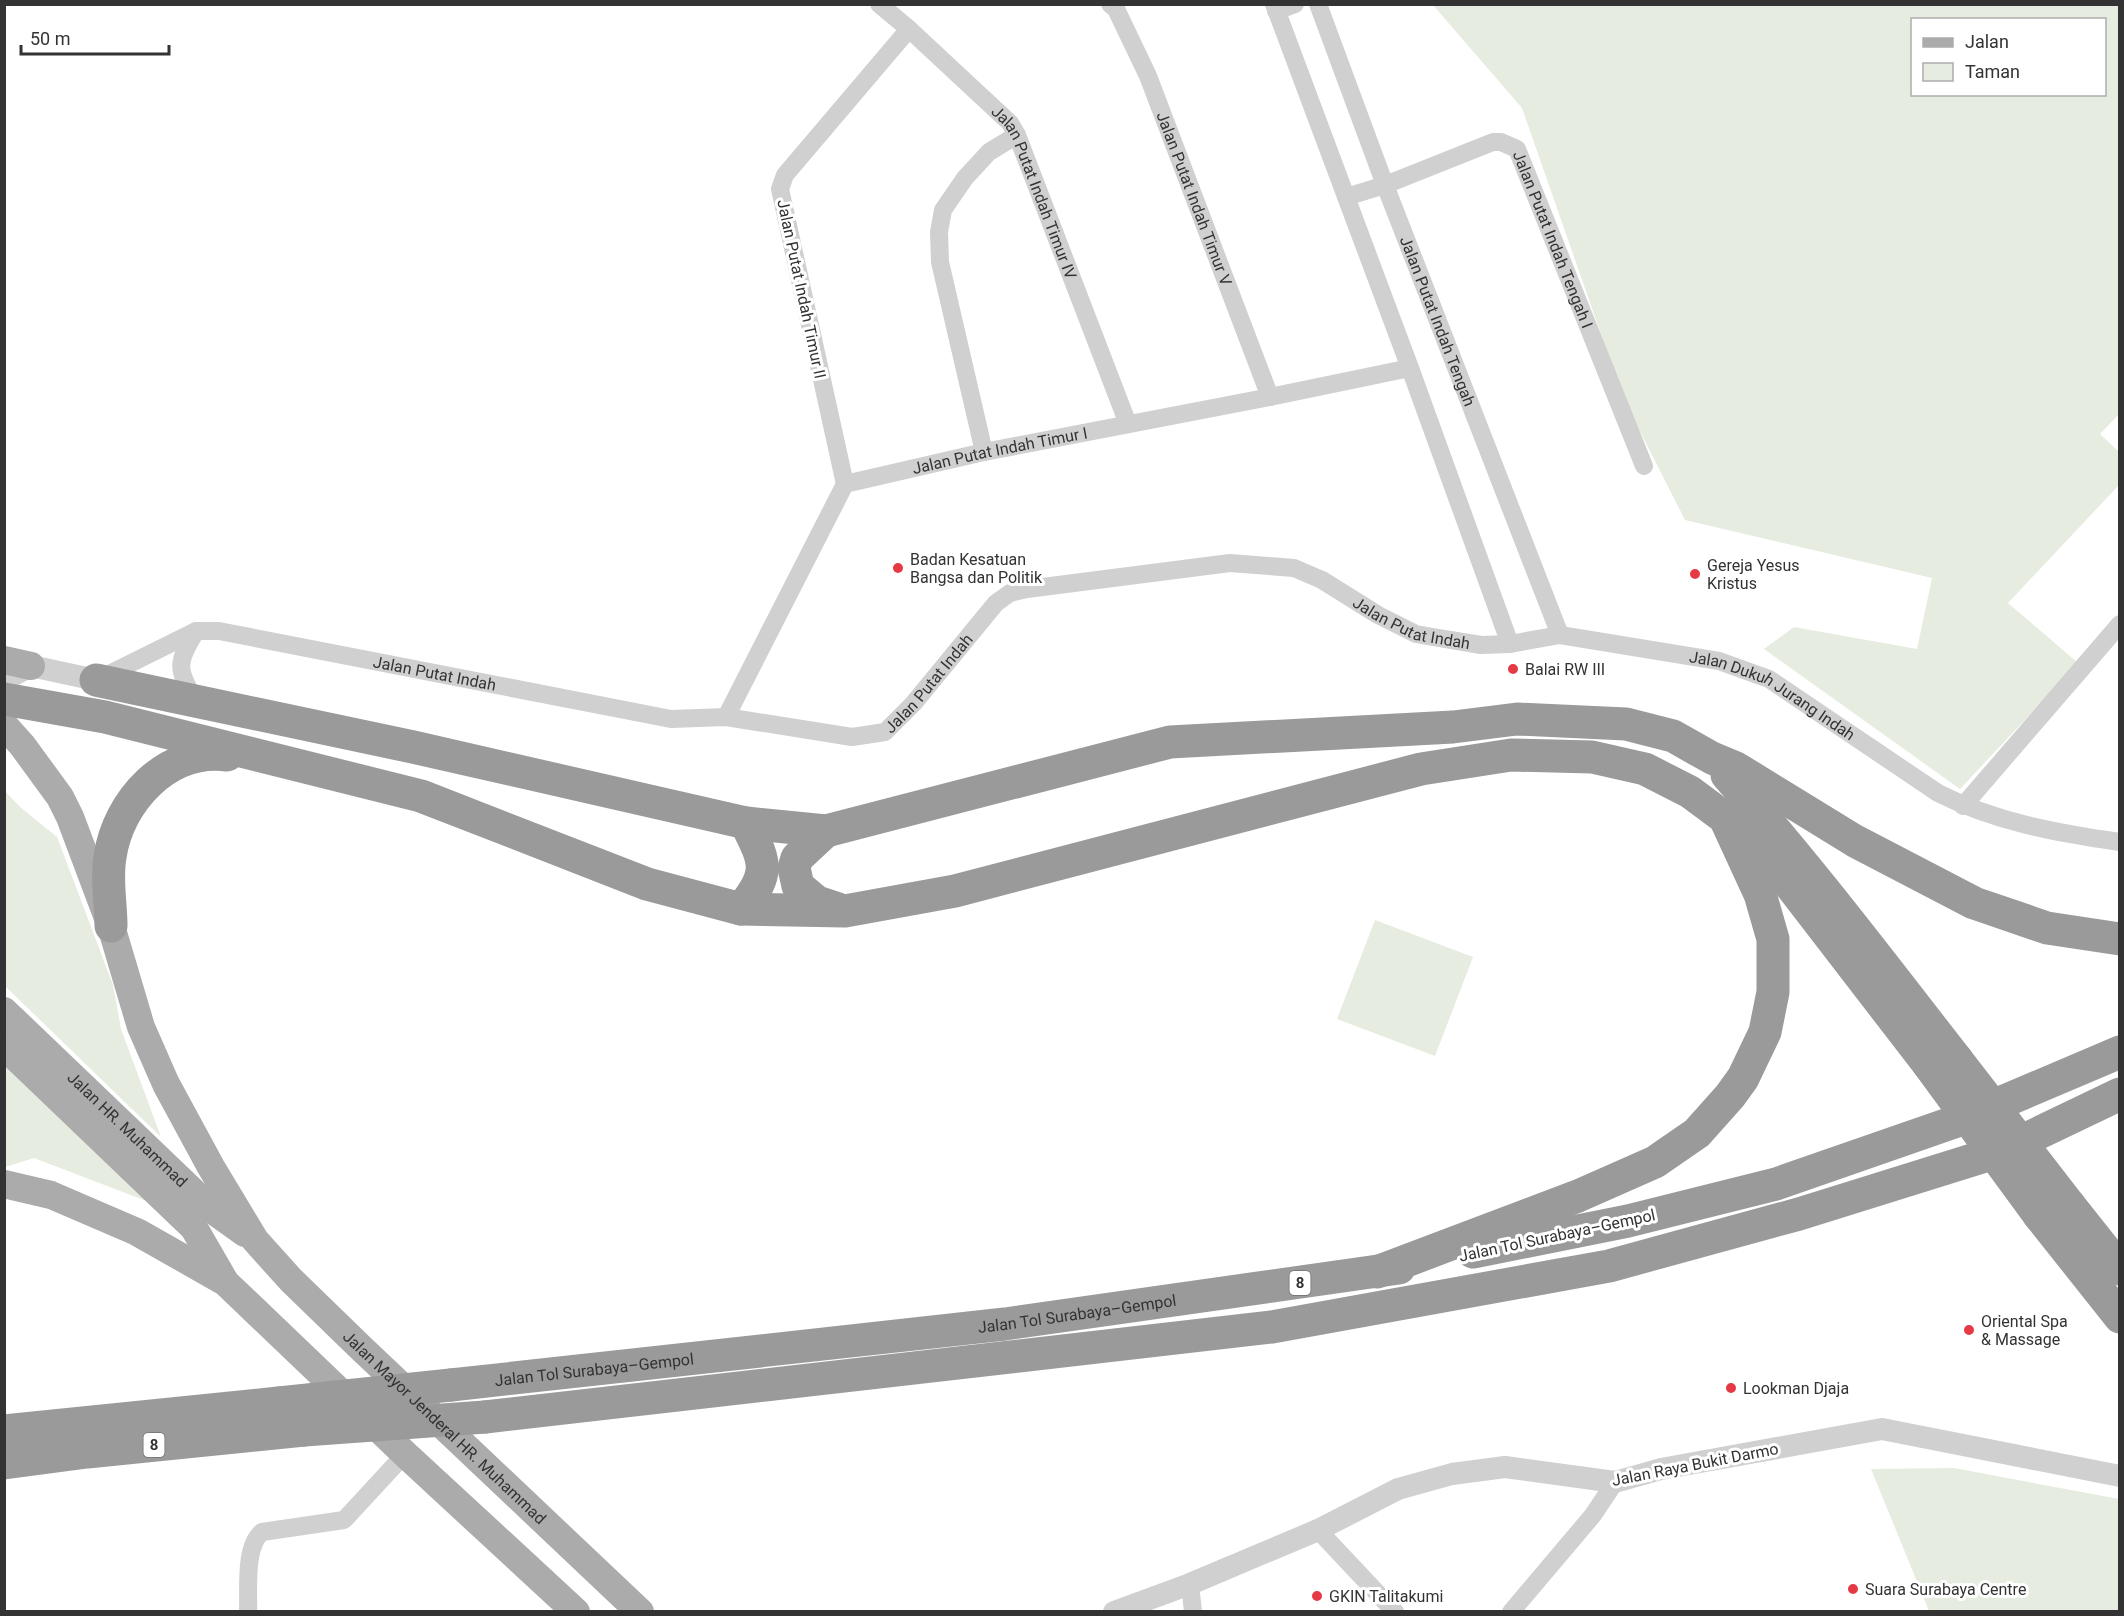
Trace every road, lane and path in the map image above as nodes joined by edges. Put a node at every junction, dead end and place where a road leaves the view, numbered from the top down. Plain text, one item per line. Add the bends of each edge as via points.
1 (879, 4) edge
2 (1295, 4) edge
3 (1318, 4) edge
4 (1116, 6) edge
5 (1275, 8) edge
6 (909, 29) junction
7 (1017, 135) junction
8 (1385, 185) junction
9 (1346, 197) junction
10 (1410, 368) junction
11 (1270, 397) junction
12 (1128, 424) junction
13 (984, 452) junction
14 (1644, 466) dead end
15 (845, 484) junction
16 (2120, 624) edge
17 (196, 631) junction
18 (1560, 635) junction
19 (1510, 644) junction
20 (18, 663) edge
21 (4, 680) edge
22 (96, 680) junction
23 (4, 699) edge
24 (195, 701) junction
25 (726, 717) junction
26 (4, 724) edge
27 (4, 753) edge
28 (1712, 758) junction
29 (280, 761) junction
30 (1963, 806) junction
31 (70, 817) junction
32 (1725, 818) junction
33 (746, 823) junction
34 (826, 831) junction
35 (2120, 842) edge
36 (741, 909) junction
37 (845, 911) junction
38 (111, 926) junction
39 (2120, 939) edge
40 (4, 1011) edge
41 (4, 1046) edge
42 (2120, 1052) edge
43 (1943, 1062) junction
44 (2120, 1094) edge
45 (2120, 1114) edge
46 (2001, 1151) junction
47 (4, 1184) edge
48 (2054, 1211) junction
49 (255, 1240) junction
50 (2120, 1269) edge
51 (1377, 1272) junction
52 (225, 1282) junction
53 (2120, 1317) edge
54 (4, 1431) edge
55 (405, 1454) junction
56 (4, 1462) edge
57 (2120, 1476) edge
58 (1615, 1482) junction
59 (1318, 1530) junction
60 (1190, 1584) junction
61 (248, 1611) edge
62 (576, 1611) edge
63 (640, 1611) edge
64 (1114, 1611) edge
65 (1193, 1611) edge
66 (1395, 1611) edge
67 (1511, 1611) edge

1 - 6 street, Jalan Putat Indah Timur IV
2 - 5 street
3 - 8 street, Jalan Putat Indah Tengah
4 - 11 street, Jalan Putat Indah Timur V via 1148,76
5 - 9 street
6 - 7 street, Jalan Putat Indah Timur IV via 1010,123
6 - 15 street, Jalan Putat Indah Timur II via 785,175 780,189
7 - 12 street, Jalan Putat Indah Timur IV
7 - 13 street via 989,152 965,178 943,210 939,232 940,262
8 - 9 street, Jalan Putat Indah Tengah I
8 - 14 street, Jalan Putat Indah Tengah I via 1492,142 1517,148
8 - 18 street, Jalan Putat Indah Tengah
9 - 10 street
10 - 11 street, Jalan Putat Indah Timur I
10 - 19 street
11 - 12 street, Jalan Putat Indah Timur I
12 - 13 street, Jalan Putat Indah Timur I
13 - 15 street, Jalan Putat Indah Timur I
15 - 25 street
16 - 30 street
17 - 22 street, Jalan Putat Indah
17 - 24 street via 184,651 180,672
17 - 25 street, Jalan Putat Indah via 219,631 671,719
18 - 19 street, Jalan Putat Indah
18 - 30 street, Jalan Dukuh Jurang Indah via 1719,660 1769,679
19 - 25 street, Jalan Putat Indah via 1481,645 1416,634 1294,568 1230,563 1010,593 996,603 885,732 852,738
20 - 21 street
20 - 22 street
22 - 24 highway
23 - 29 highway via 105,717
24 - 33 highway
26 - 31 main road via 60,797
27 - 31 main road via 37,777
28 - 34 highway via 1673,736 1626,724 1568,720 1517,719 1453,727 1170,742
28 - 39 highway via 1736,768 1872,850 1974,903 2047,928
28 - 43 highway via 1819,882
29 - 36 highway via 421,796 647,884
29 - 38 highway via 219,754 184,760 164,769 143,787 117,824 109,858
30 - 35 street, Jalan Dukuh Jurang Indah via 2054,833
31 - 38 main road
32 - 37 highway via 1690,792 1645,770 1592,757 1511,755 1422,769 955,891
32 - 43 highway via 1771,860
32 - 51 highway via 1760,894 1773,939 1773,992 1765,1032 1730,1096 1697,1132 1655,1162 1578,1196
33 - 34 highway
33 - 36 highway via 762,856 762,874
34 - 37 highway via 797,858 794,868 798,886 817,902
36 - 37 highway
38 - 49 main road via 141,1027 166,1084
40 - 49 main road, Jalan HR. Muhammad via 210,1208
41 - 52 main road, Jalan HR. Muhammad via 194,1228
42 - 51 highway, Jalan Tol Surabaya–Gempol / 8 via 1960,1120 1776,1184 1628,1221
43 - 48 highway, bridge
44 - 46 highway, Jalan Tol Surabaya–Gempol / 8
45 - 46 highway
46 - 56 highway, Jalan Tol Surabaya–Gempol / 8, bridge via 1799,1214 1609,1266 1272,1327 485,1417 304,1430
47 - 52 main road via 51,1195 136,1232
48 - 50 highway
48 - 53 highway
49 - 63 main road, Jalan Mayor Jenderal HR. Muhammad via 291,1280
51 - 54 highway, Jalan Tol Surabaya–Gempol / 8, bridge via 1005,1324
52 - 55 main road
55 - 61 street via 344,1520 262,1532 250,1550
55 - 62 main road
57 - 58 street, Jalan Raya Bukit Darmo via 1882,1429 1661,1469
58 - 59 street, Jalan Raya Bukit Darmo via 1506,1467 1452,1474 1398,1489
58 - 67 street via 1593,1515
59 - 60 street, Jalan Raya Bukit Darmo
59 - 66 street
60 - 64 street, Jalan Raya Bukit Darmo
60 - 65 street

